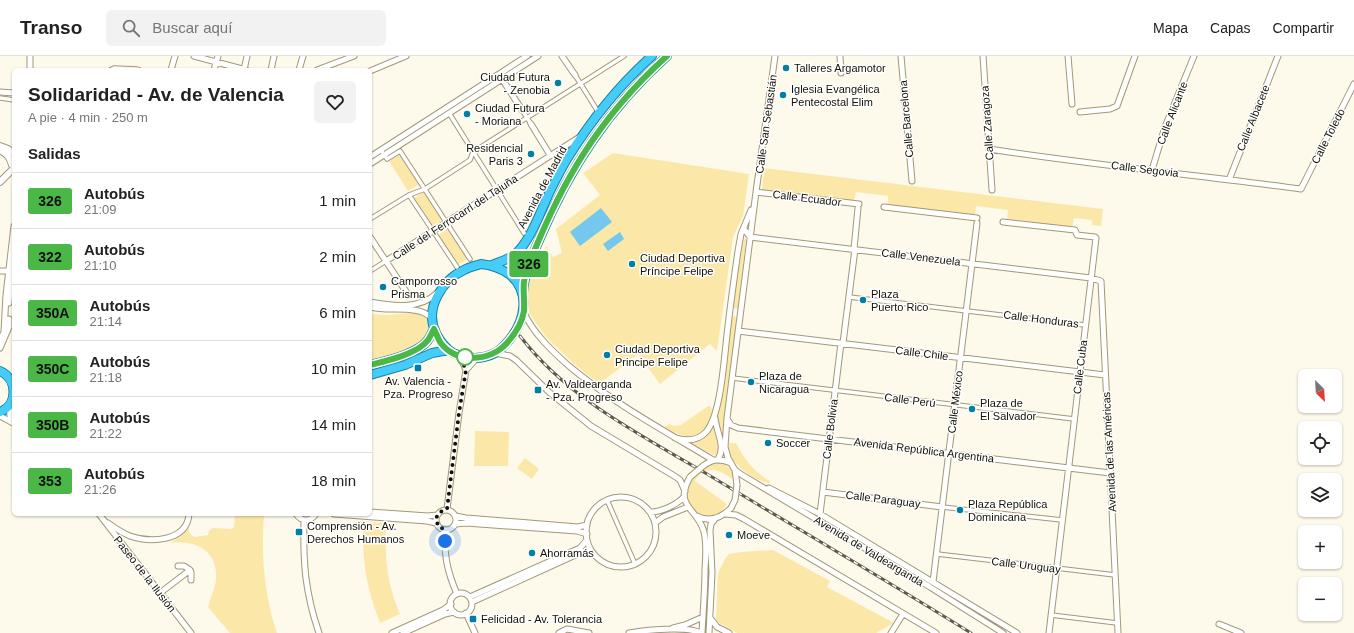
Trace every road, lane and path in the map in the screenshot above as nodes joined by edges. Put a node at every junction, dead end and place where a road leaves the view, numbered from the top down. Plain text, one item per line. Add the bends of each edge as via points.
1 (30, 56) edge
2 (175, 56) edge
3 (194, 56) edge
4 (218, 56) edge
5 (247, 56) edge
6 (274, 56) edge
7 (303, 56) edge
8 (354, 56) edge
9 (406, 56) edge
10 (527, 56) edge
11 (538, 56) edge
12 (562, 56) edge
13 (624, 56) edge
14 (652, 56) edge
15 (667, 56) edge
16 (775, 56) edge
17 (840, 56) edge
18 (901, 56) edge
19 (983, 56) edge
20 (1068, 56) edge
21 (1135, 56) edge
22 (1194, 56) edge
23 (1278, 56) edge
24 (216, 62) junction
25 (30, 68) edge
26 (172, 68) edge
27 (214, 68) edge
28 (238, 68) edge
29 (245, 68) edge
30 (271, 68) edge
31 (300, 68) edge
32 (322, 68) edge
33 (372, 70) edge
34 (841, 73) dead end
35 (575, 76) joint
36 (502, 79) junction
37 (580, 83) junction
38 (1354, 84) edge
39 (0, 92) edge
40 (12, 93) edge
41 (0, 98) edge
42 (12, 100) edge
43 (1072, 104) dead end
44 (522, 110) joint
45 (597, 110) dead end
46 (1080, 112) dead end
47 (449, 113) junction
48 (527, 117) junction
49 (531, 124) joint
50 (584, 135) junction
51 (0, 146) edge
52 (989, 149) junction
53 (0, 150) edge
54 (381, 150) junction
55 (12, 152) edge
56 (473, 152) junction
57 (384, 155) junction
58 (550, 155) junction
59 (372, 156) edge
60 (372, 163) edge
61 (12, 166) edge
62 (12, 169) edge
63 (1152, 170) junction
64 (1229, 180) junction
65 (0, 182) edge
66 (912, 182) dead end
67 (425, 189) junction
68 (1301, 189) joint
69 (497, 190) junction
70 (992, 190) dead end
71 (756, 192) junction
72 (409, 195) junction
73 (859, 206) joint
74 (884, 207) dead end
75 (372, 218) edge
76 (1003, 222) dead end
77 (446, 223) junction
78 (744, 229) junction
79 (433, 231) junction
80 (524, 233) dead end
81 (750, 238) junction
82 (372, 240) edge
83 (854, 249) junction
84 (470, 259) dead end
85 (387, 262) junction
86 (972, 264) junction
87 (492, 265) junction
88 (457, 267) dead end
89 (372, 270) edge
90 (0, 271) edge
91 (12, 271) edge
92 (1091, 278) junction
93 (441, 290) junction
94 (407, 293) dead end
95 (523, 294) junction
96 (849, 297) junction
97 (372, 302) edge
98 (372, 308) edge
99 (966, 310) junction
100 (524, 313) junction
101 (730, 314) junction
102 (740, 316) junction
103 (432, 318) junction
104 (1085, 325) junction
105 (434, 329) junction
106 (738, 331) junction
107 (0, 340) edge
108 (842, 343) junction
109 (0, 348) edge
110 (449, 350) junction
111 (495, 353) junction
112 (460, 356) junction
113 (477, 358) junction
114 (960, 358) junction
115 (372, 364) edge
116 (1, 370) edge
117 (466, 370) junction
118 (1080, 372) junction
119 (372, 374) edge
120 (1106, 375) junction
121 (12, 378) edge
122 (732, 378) junction
123 (835, 391) junction
124 (12, 401) edge
125 (955, 405) junction
126 (0, 412) edge
127 (715, 415) junction
128 (0, 416) edge
129 (727, 418) junction
130 (1074, 419) junction
131 (12, 420) edge
132 (12, 422) edge
133 (738, 428) junction
134 (726, 434) junction
135 (675, 438) junction
136 (829, 439) junction
137 (949, 453) junction
138 (715, 460) junction
139 (731, 464) junction
140 (1068, 468) junction
141 (735, 470) junction
142 (1110, 473) junction
143 (759, 486) junction
144 (685, 491) junction
145 (823, 492) junction
146 (684, 497) junction
147 (607, 500) junction
148 (688, 507) junction
149 (942, 507) junction
150 (447, 509) junction
151 (372, 512) edge
152 (650, 512) junction
153 (725, 514) junction
154 (820, 514) junction
155 (437, 515) junction
156 (694, 515) junction
157 (100, 516) edge
158 (189, 516) edge
159 (298, 516) edge
160 (315, 516) edge
161 (365, 516) edge
162 (456, 516) junction
163 (715, 519) junction
164 (304, 520) junction
165 (1062, 520) junction
166 (436, 523) junction
167 (655, 523) junction
168 (456, 524) junction
169 (587, 525) junction
170 (445, 530) junction
171 (586, 534) junction
172 (131, 536) junction
173 (587, 540) junction
174 (123, 546) junction
175 (591, 550) junction
176 (937, 554) junction
177 (635, 564) junction
178 (178, 566) dead end
179 (1056, 568) junction
180 (190, 570) junction
181 (1115, 575) junction
182 (191, 580) dead end
183 (933, 582) junction
184 (160, 594) junction
185 (457, 594) junction
186 (471, 600) junction
187 (451, 604) junction
188 (454, 612) junction
189 (466, 613) junction
190 (903, 614) junction
191 (1051, 615) junction
192 (703, 617) junction
193 (710, 619) junction
194 (1117, 623) junction
195 (1220, 624) dead end
196 (660, 630) junction
197 (567, 631) edge
198 (644, 632) edge
199 (191, 633) edge
200 (319, 633) edge
201 (392, 633) edge
202 (403, 633) edge
203 (475, 633) edge
204 (559, 633) edge
205 (589, 633) edge
206 (629, 633) edge
207 (702, 633) edge
208 (709, 633) edge
209 (729, 633) edge
210 (891, 633) edge
211 (936, 633) edge
212 (1003, 633) edge
213 (1017, 633) edge
214 (1049, 633) edge
215 (1118, 633) edge
216 (1242, 633) edge

1 - 25 street
2 - 26 street
3 - 24 street
4 - 24 street
5 - 29 street
6 - 30 street
7 - 31 street
8 - 32 street
9 - 33 street
10 - 54 street
11 - 36 street
12 - 35 street
13 - 37 street
14 - 50 highway, Avenida de Madrid via 615,94
15 - 95 highway, Avenida de Madrid via 630,92 582,155 550,213 523,280
16 - 71 street, Calle San Sebastián
17 - 34 street
18 - 66 street, Calle Barcelona
19 - 52 street, Calle Zaragoza
20 - 43 street
21 - 46 street via 1117,106
22 - 63 street, Calle Alicante via 1165,127
23 - 64 street, Calle Albacete
24 - 27 street
24 - 28 street
35 - 37 street
36 - 44 street
36 - 47 street
37 - 45 street
37 - 48 street
38 - 68 street, Calle Toledo
39 - 40 street
41 - 42 street
44 - 48 street
47 - 56 street
47 - 57 street
48 - 49 street
48 - 56 street
49 - 58 street
50 - 58 street, Calle del Ferrocarrl del Tajuña
50 - 87 highway, Avenida de Madrid via 550,190 521,248
51 - 55 street
52 - 63 street, Calle Segovia
52 - 70 street, Calle Zaragoza
53 - 61 street via 6,153
54 - 57 street
54 - 59 street
56 - 67 street via 470,160
56 - 69 street
57 - 60 street
57 - 67 street via 387,159 400,152
58 - 69 street, Calle del Ferrocarrl del Tajuña
62 - 65 street
63 - 64 street, Calle Segovia
64 - 68 street, Calle Segovia
67 - 72 street
67 - 77 street
69 - 77 street, Calle del Ferrocarrl del Tajuña
69 - 80 street
71 - 73 street, Calle Ecuador
71 - 78 street, Calle San Sebastián
71 - 81 street, Calle San Sebastián
72 - 75 street
72 - 79 street
73 - 83 street, Calle Bolivia
74 - 86 street, Calle México via 977,220
76 - 92 street, Calle Cuba via 1075,230 1077,235 1095,237
77 - 79 street, Calle del Ferrocarrl del Tajuña
77 - 84 street
78 - 81 street
78 - 101 street, Calle San Sebastián via 738,250
79 - 85 street, Calle del Ferrocarrl del Tajuña
79 - 88 street
81 - 83 street, Calle Venezuela
81 - 102 street, Calle San Sebastián
82 - 85 street, Calle del Ferrocarrl del Tajuña
83 - 86 street, Calle Venezuela
83 - 96 street, Calle Bolivia
85 - 89 street
85 - 94 street
86 - 92 street, Calle Venezuela
86 - 99 street, Calle México
87 - 93 highway via 481,264 463,270 450,279
87 - 95 highway via 513,278
90 - 91 street
91 - 107 street via 6,295 4,332
91 - 109 street via 8,327
92 - 104 street, Calle Cuba
92 - 120 street, Avenida de las Américas via 1099,280 1102,285
93 - 97 street via 417,304
93 - 103 highway via 434,303
95 - 100 highway
96 - 99 street, Calle Honduras
96 - 108 street, Calle Bolivia
98 - 103 street via 424,311
99 - 104 street, Calle Honduras
99 - 114 street, Calle México
100 - 111 highway via 516,331
100 - 135 street via 545,343 582,377
101 - 102 street via 735,312
101 - 127 street, Calle San Sebastián
102 - 106 street, Calle San Sebastián
103 - 105 highway
104 - 118 street, Calle Cuba
105 - 110 highway via 441,343
105 - 115 highway via 421,346
106 - 108 street, Calle Chile
106 - 122 street, Calle San Sebastián
108 - 114 street, Calle Chile
108 - 123 street, Calle Bolivia
110 - 112 highway
110 - 119 highway via 432,353 405,365
111 - 113 highway
111 - 144 street via 516,360 549,392 591,426 676,477
112 - 113 highway
112 - 117 street
113 - 117 street
114 - 118 street, Calle Chile
114 - 125 street, Calle México
116 - 121 highway
117 - 150 street
118 - 120 street, Calle Chile
118 - 130 street, Calle Cuba
120 - 142 street, Avenida de las Américas
122 - 123 street
122 - 129 street, Calle San Sebastián
123 - 125 street, Calle Perú
123 - 136 street, Calle Bolivia
124 - 126 highway
124 - 131 street
125 - 130 street
125 - 137 street, Calle México
127 - 135 street via 711,426 700,437 688,440
127 - 138 street via 722,447 721,454
128 - 132 street
129 - 133 street via 731,425
129 - 134 street, Calle San Sebastián
130 - 140 street, Calle Cuba
133 - 134 street
133 - 136 street, Avenida República Argentina
134 - 139 street, Calle San Sebastián via 726,453
135 - 138 street
136 - 137 street, Avenida República Argentina
136 - 145 street, Calle Bolivia
137 - 140 street, Avenida República Argentina
137 - 149 street, Calle México
138 - 139 street via 724,460
138 - 144 street, bridge via 703,466 690,478
139 - 141 street
140 - 142 street, Avenida República Argentina
140 - 165 street, Calle Cuba
141 - 143 street, Avenida de Valdearganda
141 - 153 street, bridge via 735,500
142 - 181 street, Avenida de las Américas
143 - 154 street
143 - 212 street, Avenida de Valdearganda
144 - 146 street
145 - 149 street, Calle Paraguay
145 - 154 street, Calle Bolivia
146 - 148 street
146 - 152 street via 660,511
147 - 152 street via 629,498 642,504
147 - 169 street via 592,513
147 - 177 street
148 - 156 street
148 - 167 street
149 - 165 street
149 - 176 street, Calle México
150 - 155 street
150 - 162 street
151 - 155 street
152 - 167 street
153 - 163 street
153 - 190 street via 744,519
154 - 183 street
155 - 166 street
156 - 163 street
156 - 192 street via 705,536
157 - 172 street via 116,529
157 - 174 street, Paseo de la Ilusión
158 - 172 street via 182,530 167,539 153,540
159 - 164 street
160 - 164 street
161 - 166 street via 427,520
162 - 168 street
162 - 169 street
163 - 193 street via 710,530
164 - 200 street via 304,569 310,604
165 - 179 street, Calle Cuba
166 - 170 street
167 - 177 street via 656,536 652,549
168 - 170 street via 450,530
168 - 171 street via 577,531
169 - 171 street
170 - 185 street via 446,564
171 - 173 street
172 - 174 street via 126,539
173 - 175 street
173 - 186 street via 580,548
174 - 184 street, Paseo de la Ilusión
175 - 177 street via 608,564 623,567
175 - 186 street
176 - 179 street, Calle Uruguay
176 - 183 street, Calle México
178 - 180 street
179 - 181 street, Calle Uruguay
179 - 191 street, Calle Cuba
180 - 182 street
180 - 184 street
181 - 194 street, Avenida de las Américas
183 - 213 street
184 - 199 street, Paseo de la Ilusión
185 - 186 street via 466,594
185 - 187 street
186 - 189 street via 470,611
187 - 188 street
187 - 201 street
188 - 189 street
188 - 202 street
189 - 203 street
190 - 210 street
190 - 211 street
191 - 194 street
191 - 214 street, Calle Cuba
192 - 196 street via 685,625
192 - 207 street
193 - 208 street
193 - 209 street
194 - 215 street, Avenida de las Américas
195 - 216 street
196 - 198 street
196 - 207 street via 693,630
197 - 204 street
197 - 205 street
198 - 206 street

